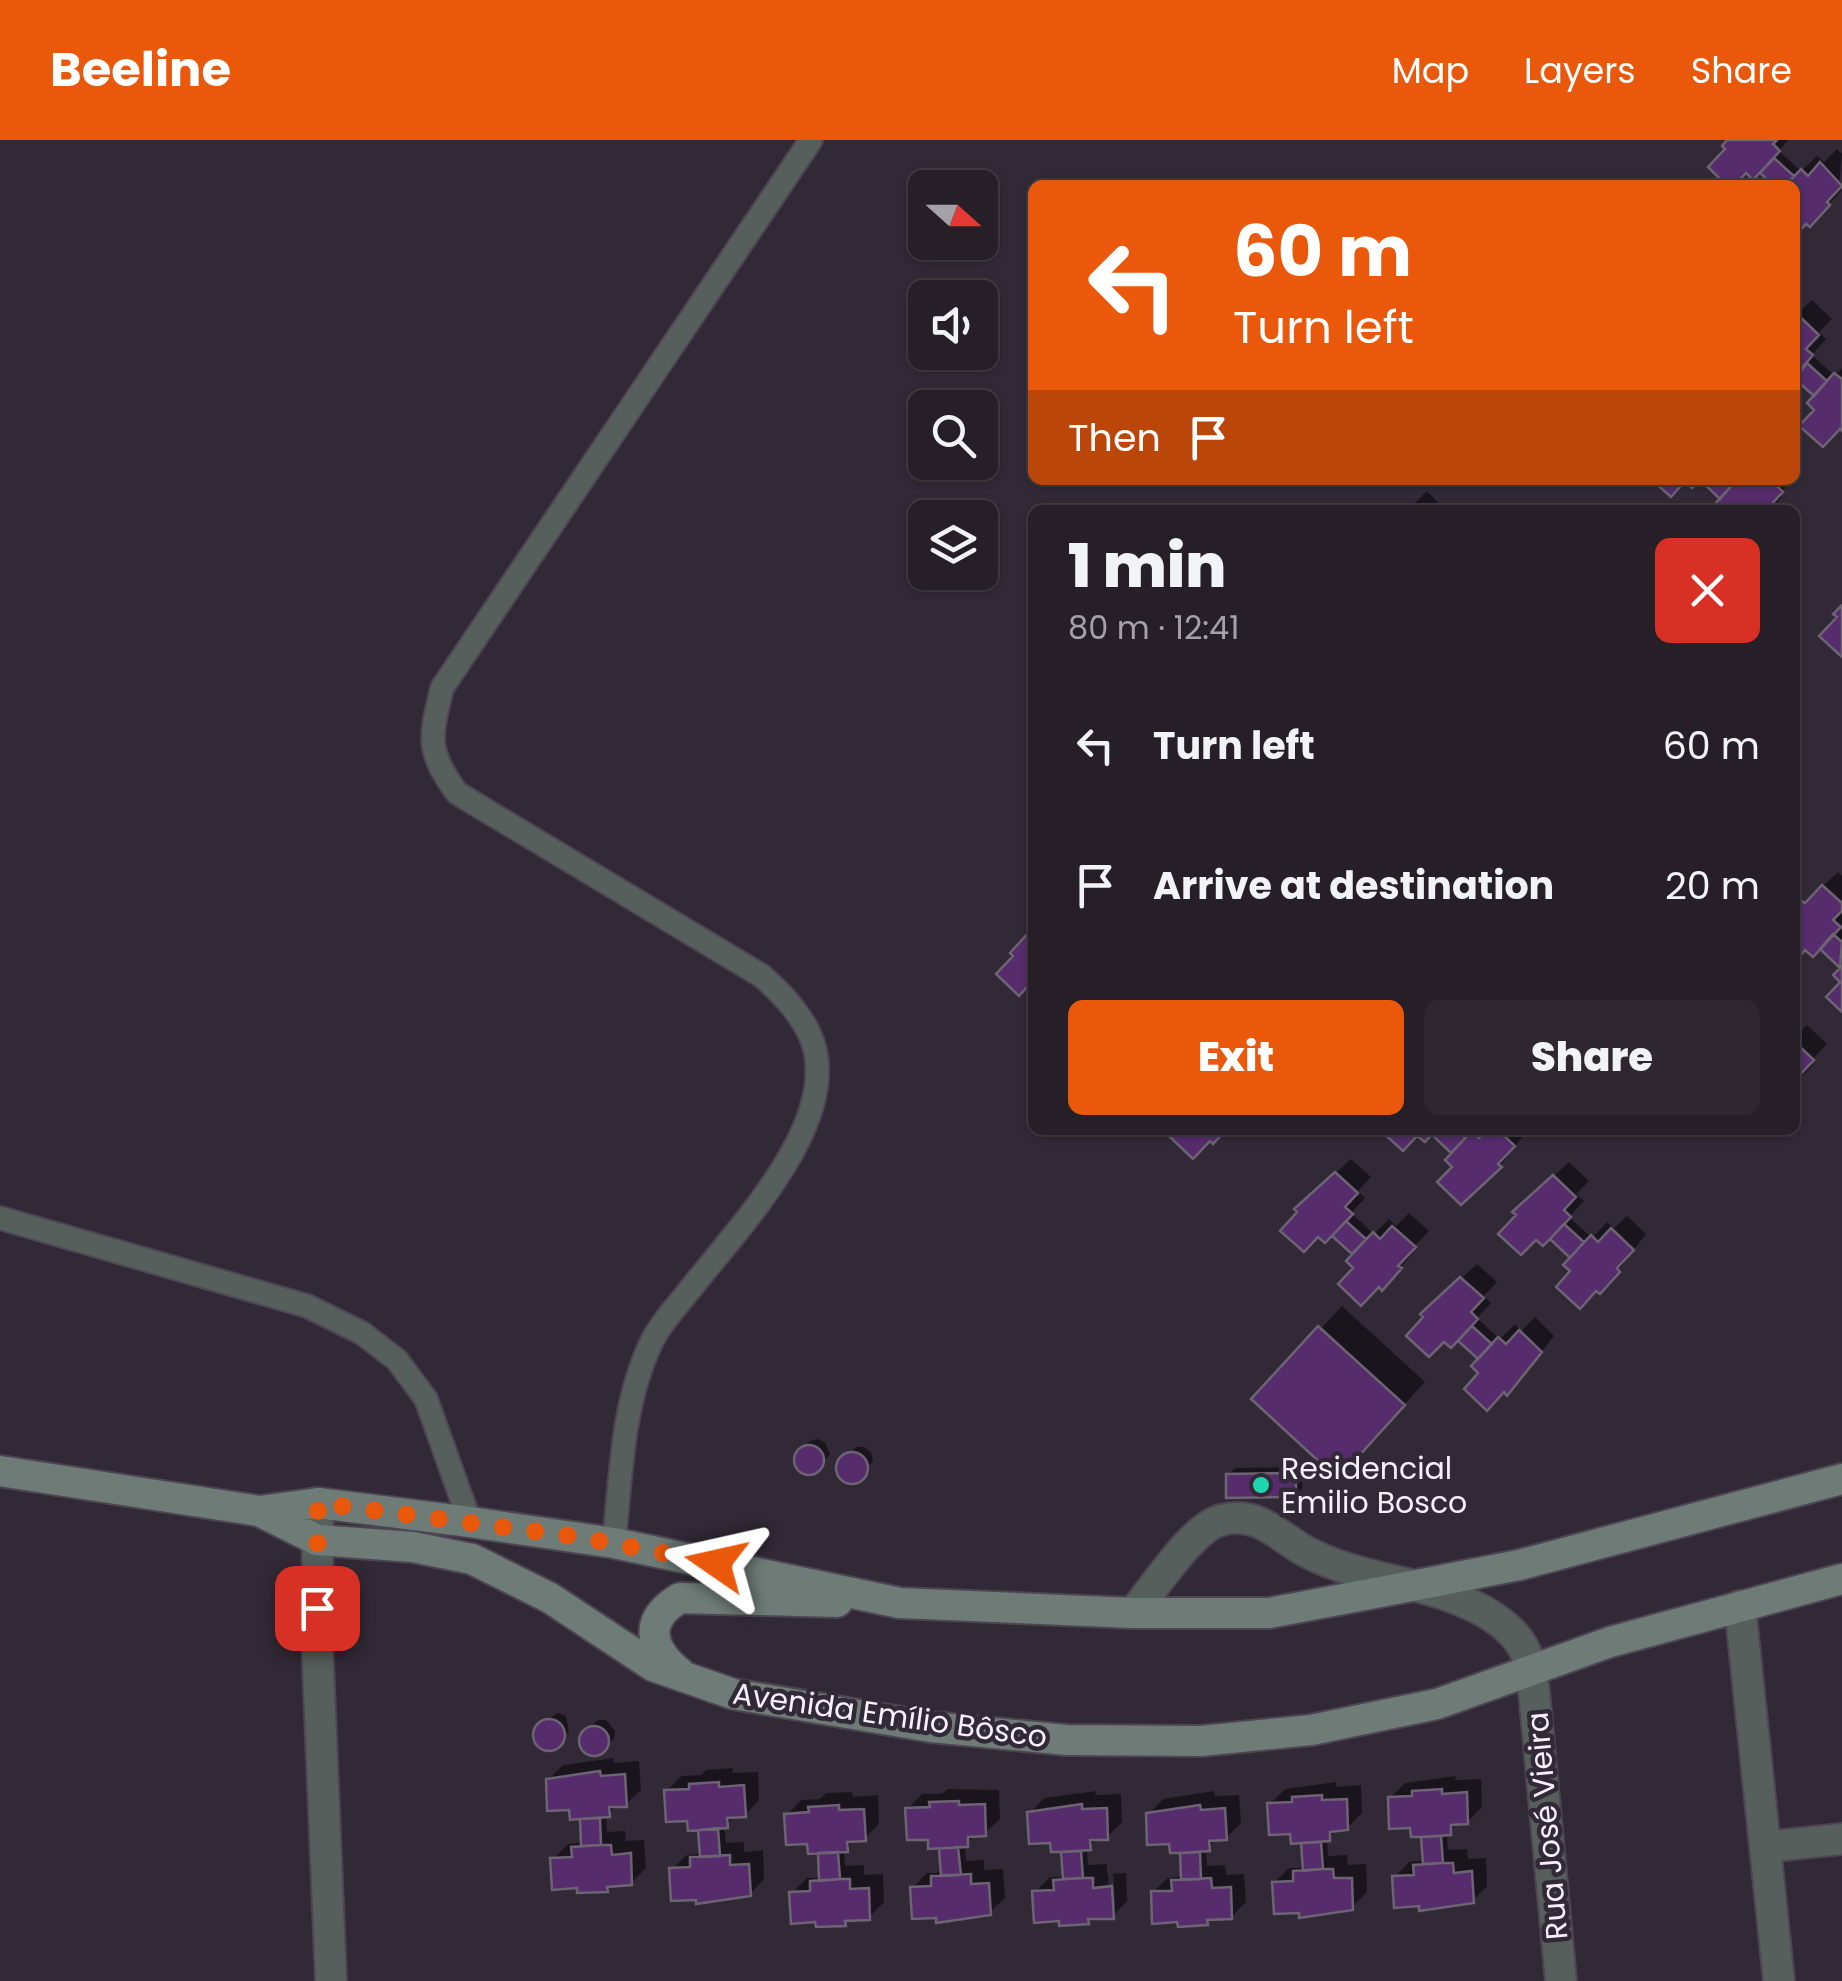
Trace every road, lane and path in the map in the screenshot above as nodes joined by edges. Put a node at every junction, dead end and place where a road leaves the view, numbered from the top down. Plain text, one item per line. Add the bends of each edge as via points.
1 (811, 140) edge
2 (0, 1218) edge
3 (0, 1471) edge
4 (1842, 1478) edge
5 (318, 1503) junction
6 (258, 1510) junction
7 (470, 1522) junction
8 (317, 1540) junction
9 (614, 1543) junction
10 (1842, 1580) edge
11 (1412, 1586) junction
12 (900, 1603) junction
13 (1740, 1606) junction
14 (1134, 1613) junction
15 (1532, 1670) junction
16 (690, 1681) junction
17 (1842, 1839) edge
18 (1765, 1848) junction
19 (331, 1981) edge
20 (1561, 1981) edge
21 (1779, 1981) edge

1 - 9 lane via 442,688 432,731 436,763 457,793 762,976 788,1000 811,1037 819,1084 808,1126 778,1176 654,1337 636,1380
2 - 7 lane via 307,1306 362,1333 397,1360 426,1399
3 - 6 main road, Avenida Emílio Bôsco
4 - 11 main road, Avenida Emílio Bôsco via 1520,1566
5 - 6 main road, Avenida Emílio Bôsco
5 - 7 main road, Avenida Emílio Bôsco
5 - 8 street
6 - 8 main road, Avenida Emílio Bôsco
7 - 9 main road, Avenida Emílio Bôsco
8 - 16 main road, Avenida Emílio Bôsco via 472,1559
8 - 19 street
9 - 12 main road, Avenida Emílio Bôsco
10 - 13 main road, Avenida Emílio Bôsco
11 - 14 main road, Avenida Emílio Bôsco via 1269,1613
11 - 14 street via 1332,1563 1258,1520 1238,1517 1216,1520
11 - 15 street via 1507,1626 1525,1644
12 - 14 main road, Avenida Emílio Bôsco
12 - 16 main road via 680,1598 654,1625 656,1646
13 - 15 main road, Avenida Emílio Bôsco
13 - 18 street
15 - 16 main road, Avenida Emílio Bôsco via 1419,1708 1310,1730 1202,1741 1066,1740 931,1727
15 - 20 street, Rua José Vieira
17 - 18 street
18 - 21 street

